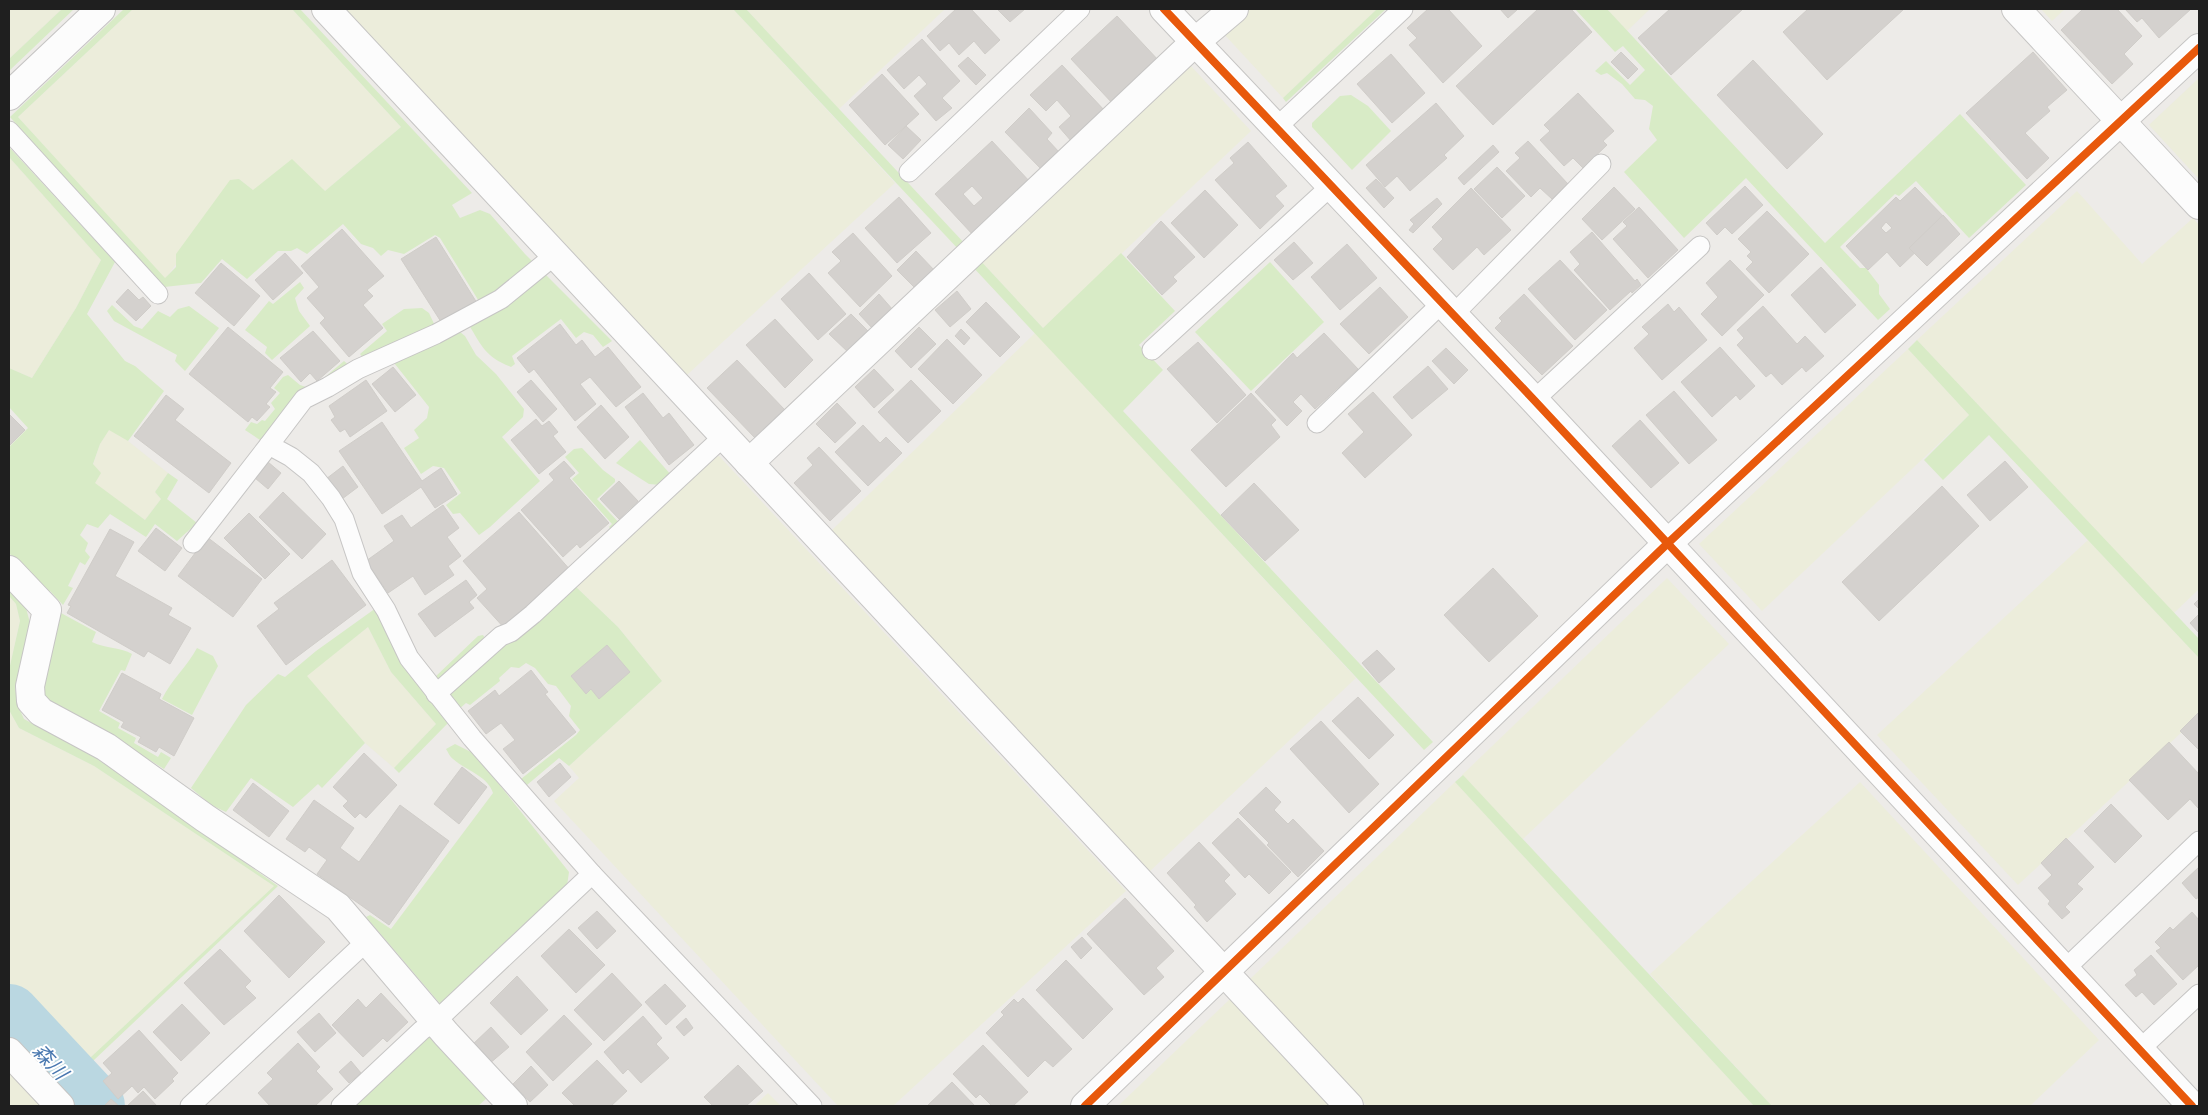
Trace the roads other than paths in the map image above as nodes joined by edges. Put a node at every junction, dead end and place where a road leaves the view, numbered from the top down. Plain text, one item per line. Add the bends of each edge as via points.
1 (101, 9) edge
2 (326, 9) edge
3 (1080, 9) edge
4 (1164, 9) edge
5 (1234, 9) edge
6 (1403, 9) edge
7 (2016, 9) edge
8 (1195, 42) junction
9 (2199, 48) edge
10 (9, 96) edge
11 (2121, 121) junction
12 (1277, 128) junction
13 (9, 131) edge
14 (1601, 164) dead end
15 (909, 172) dead end
16 (1332, 185) junction
17 (2199, 205) edge
18 (1700, 246) dead end
19 (555, 255) junction
20 (158, 294) dead end
21 (1447, 309) junction
22 (1152, 350) dead end
23 (1534, 400) junction
24 (1317, 423) dead end
25 (724, 436) junction
26 (269, 445) junction
27 (749, 463) junction
28 (193, 544) dead end
29 (1668, 544) junction
30 (9, 570) edge
31 (436, 694) junction
32 (2199, 841) edge
33 (592, 874) junction
34 (368, 940) junction
35 (2065, 969) junction
36 (1225, 973) junction
37 (2199, 994) edge
38 (435, 1022) junction
39 (2139, 1050) junction
40 (9, 1052) edge
41 (60, 1106) edge
42 (190, 1106) edge
43 (341, 1106) edge
44 (514, 1106) edge
45 (812, 1106) edge
46 (1085, 1106) edge
47 (1349, 1106) edge
48 (2192, 1106) edge

1 - 10 street
2 - 19 street
3 - 15 lane
4 - 8 street
5 - 8 street
6 - 12 lane
7 - 11 street
8 - 12 street
8 - 27 street
9 - 11 street
11 - 17 street
11 - 29 street
12 - 16 street
13 - 20 lane
14 - 21 lane
16 - 21 street
16 - 22 lane
18 - 23 lane
19 - 25 street
19 - 26 lane via 501,299 436,334 358,368 304,399
21 - 23 street
21 - 24 lane
23 - 29 street
25 - 27 street
25 - 31 lane via 533,614 501,636
26 - 28 lane
26 - 31 lane via 311,473 331,498 344,520 362,573 386,610 409,658
27 - 36 street
29 - 35 street
29 - 36 street
30 - 34 street via 47,610 30,686 31,701 41,712 106,747 338,907
31 - 33 lane
32 - 35 lane
33 - 38 lane
33 - 45 lane
34 - 38 street
34 - 42 lane
35 - 39 street
36 - 46 street
36 - 47 street
37 - 39 lane
38 - 43 lane via 422,1030
38 - 44 street
39 - 48 street
40 - 41 street

